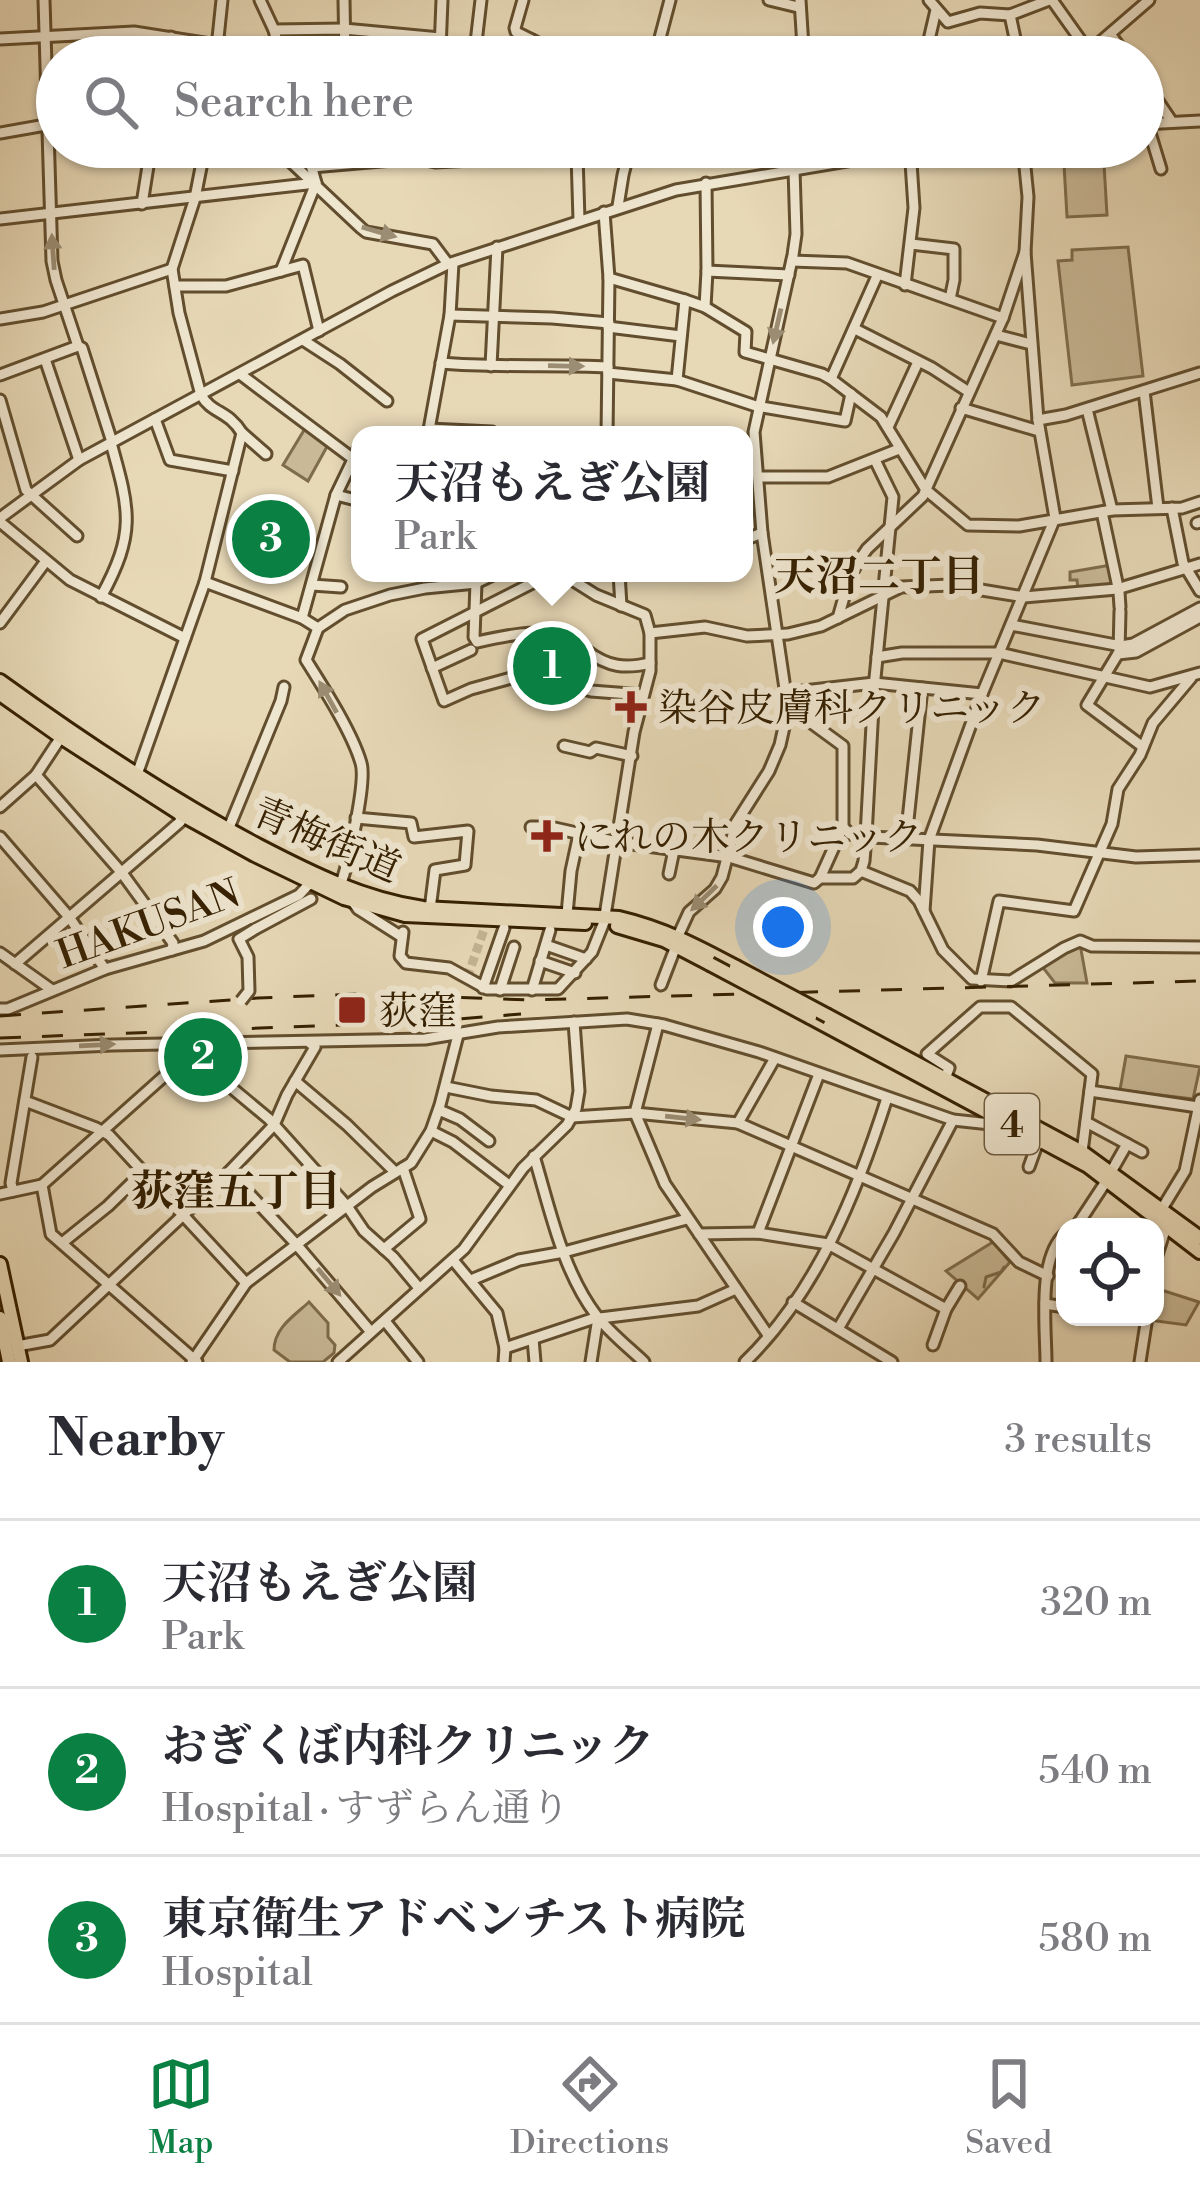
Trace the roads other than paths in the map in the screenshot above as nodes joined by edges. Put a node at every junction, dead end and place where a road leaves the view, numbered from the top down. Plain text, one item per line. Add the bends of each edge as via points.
1 (44, 0) edge
2 (222, 0) edge
3 (260, 0) edge
4 (344, 0) edge
5 (442, 0) edge
6 (481, 0) edge
7 (524, 0) edge
8 (670, 0) edge
9 (770, 0) edge
10 (980, 0) edge
11 (1051, 0) edge
12 (1149, 0) edge
13 (799, 3) edge
14 (933, 5) edge
15 (980, 13) junction
16 (1010, 15) junction
17 (344, 29) junction
18 (274, 30) junction
19 (1110, 34) joint
20 (45, 36) joint
21 (164, 36) edge
22 (218, 36) edge
23 (276, 36) edge
24 (344, 36) edge
25 (419, 36) edge
26 (440, 36) edge
27 (477, 36) edge
28 (524, 36) edge
29 (661, 36) edge
30 (802, 36) edge
31 (928, 36) edge
32 (1014, 36) edge
33 (1074, 36) edge
34 (1108, 36) edge
35 (36, 37) edge
36 (0, 39) edge
37 (1164, 110) edge
38 (1200, 121) edge
39 (1164, 122) edge
40 (1172, 122) junction
41 (36, 127) edge
42 (0, 133) edge
43 (52, 168) edge
44 (148, 168) edge
45 (201, 168) edge
46 (298, 168) edge
47 (312, 168) edge
48 (578, 168) edge
49 (625, 168) edge
50 (798, 168) joint
51 (911, 168) edge
52 (1025, 168) edge
53 (316, 183) junction
54 (706, 183) junction
55 (195, 198) junction
56 (142, 204) junction
57 (618, 206) junction
58 (604, 212) junction
59 (51, 214) junction
60 (0, 219) edge
61 (580, 220) junction
62 (911, 244) junction
63 (497, 247) junction
64 (1024, 251) junction
65 (792, 261) junction
66 (451, 264) junction
67 (172, 268) junction
68 (281, 271) junction
69 (707, 271) junction
70 (789, 275) junction
71 (878, 276) junction
72 (609, 278) junction
73 (905, 285) junction
74 (175, 286) junction
75 (686, 299) junction
76 (950, 299) junction
77 (64, 304) junction
78 (705, 307) junction
79 (450, 315) junction
80 (495, 316) junction
81 (1003, 318) junction
82 (0, 319) edge
83 (609, 325) junction
84 (855, 328) junction
85 (320, 331) junction
86 (996, 334) junction
87 (681, 336) junction
88 (303, 340) junction
89 (1031, 344) junction
90 (78, 346) junction
91 (45, 359) junction
92 (770, 359) junction
93 (918, 362) junction
94 (441, 363) junction
95 (491, 366) junction
96 (608, 370) junction
97 (1200, 373) edge
98 (240, 374) junction
99 (0, 375) edge
100 (831, 379) junction
101 (677, 380) junction
102 (1144, 391) junction
103 (969, 392) junction
104 (201, 394) junction
105 (851, 394) junction
106 (0, 400) edge
107 (387, 400) dead end
108 (759, 407) junction
109 (962, 408) junction
110 (1087, 409) junction
111 (155, 419) junction
112 (4, 426) edge
113 (429, 426) edge
114 (607, 426) edge
115 (1038, 426) junction
116 (888, 428) junction
117 (242, 433) junction
118 (111, 443) junction
119 (899, 448) junction
120 (266, 454) dead end
121 (351, 457) edge
122 (79, 460) junction
123 (875, 460) junction
124 (233, 471) junction
125 (351, 471) edge
126 (759, 477) junction
127 (926, 490) junction
128 (31, 493) junction
129 (336, 495) junction
130 (351, 499) edge
131 (1200, 502) edge
132 (1158, 508) junction
133 (1172, 508) junction
134 (1107, 511) junction
135 (1055, 518) junction
136 (0, 520) edge
137 (890, 526) junction
138 (762, 533) junction
139 (77, 536) dead end
140 (753, 536) edge
141 (46, 561) junction
142 (1200, 564) edge
143 (1187, 569) junction
144 (205, 582) junction
145 (539, 582) edge
146 (574, 582) edge
147 (620, 582) edge
148 (476, 583) joint
149 (312, 585) junction
150 (341, 587) dead end
151 (1117, 589) junction
152 (1200, 591) edge
153 (882, 594) junction
154 (101, 597) junction
155 (1024, 597) junction
156 (621, 606) junction
157 (1200, 613) edge
158 (475, 614) junction
159 (302, 618) junction
160 (837, 619) junction
161 (0, 623) edge
162 (1011, 625) junction
163 (650, 633) junction
164 (318, 634) junction
165 (777, 635) junction
166 (185, 638) junction
167 (471, 650) dead end
168 (1119, 650) junction
169 (998, 653) junction
170 (877, 657) junction
171 (650, 663) junction
172 (432, 668) junction
173 (1196, 675) edge
174 (1104, 677) junction
175 (874, 683) junction
176 (1, 686) edge
177 (284, 687) dead end
178 (922, 688) junction
179 (982, 694) junction
180 (643, 695) junction
181 (787, 699) junction
182 (61, 737) junction
183 (564, 746) dead end
184 (1142, 747) junction
185 (632, 756) junction
186 (36, 775) junction
187 (137, 780) junction
188 (0, 807) edge
189 (179, 813) junction
190 (356, 818) junction
191 (531, 827) dead end
192 (843, 827) junction
193 (228, 830) junction
194 (579, 834) junction
195 (866, 836) junction
196 (0, 837) edge
197 (906, 839) junction
198 (929, 840) junction
199 (616, 842) junction
200 (674, 850) junction
201 (1101, 854) junction
202 (1200, 855) edge
203 (729, 857) junction
204 (861, 871) junction
205 (122, 873) junction
206 (669, 874) dead end
207 (820, 878) junction
208 (310, 883) junction
209 (345, 895) junction
210 (305, 897) junction
211 (430, 909) junction
212 (924, 911) junction
213 (567, 914) junction
214 (69, 917) junction
215 (604, 920) junction
216 (504, 928) dead end
217 (550, 929) dead end
218 (677, 941) junction
219 (546, 945) junction
220 (514, 947) dead end
221 (1200, 947) edge
222 (172, 950) junction
223 (0, 953) edge
224 (586, 958) junction
225 (540, 961) junction
226 (15, 964) junction
227 (105, 969) junction
228 (575, 973) junction
229 (981, 981) junction
230 (1011, 981) junction
231 (661, 985) dead end
232 (483, 988) junction
233 (52, 990) junction
234 (500, 990) junction
235 (532, 990) junction
236 (242, 1001) dead end
237 (1011, 1006) junction
238 (0, 1009) edge
239 (574, 1022) junction
240 (658, 1024) junction
241 (458, 1035) junction
242 (310, 1043) junction
243 (194, 1044) junction
244 (0, 1050) edge
245 (32, 1057) dead end
246 (187, 1057) junction
247 (775, 1058) junction
248 (819, 1074) junction
249 (945, 1079) junction
250 (295, 1081) junction
251 (446, 1087) junction
252 (1090, 1091) junction
253 (887, 1098) junction
254 (25, 1101) junction
255 (1199, 1104) edge
256 (985, 1108) junction
257 (439, 1110) junction
258 (634, 1112) junction
259 (572, 1117) junction
260 (953, 1120) junction
261 (1086, 1122) junction
262 (738, 1123) junction
263 (976, 1124) junction
264 (1021, 1124) junction
265 (274, 1125) junction
266 (564, 1128) junction
267 (99, 1130) junction
268 (431, 1131) junction
269 (1039, 1139) junction
270 (489, 1141) dead end
271 (569, 1142) dead end
272 (1126, 1144) junction
273 (790, 1145) junction
274 (1082, 1152) junction
275 (1142, 1152) dead end
276 (534, 1156) junction
277 (1194, 1159) edge
278 (1029, 1167) dead end
279 (399, 1170) junction
280 (142, 1172) junction
281 (229, 1172) junction
282 (1109, 1176) junction
283 (861, 1177) junction
284 (42, 1185) junction
285 (509, 1185) junction
286 (13, 1191) junction
287 (0, 1194) edge
288 (912, 1200) junction
289 (346, 1206) junction
290 (184, 1216) junction
291 (1085, 1218) edge
292 (1161, 1218) joint
293 (687, 1219) junction
294 (1164, 1220) edge
295 (1164, 1221) edge
296 (758, 1233) junction
297 (699, 1234) junction
298 (1200, 1238) edge
299 (994, 1240) dead end
300 (62, 1243) junction
301 (296, 1244) junction
302 (828, 1244) junction
303 (1056, 1245) edge
304 (384, 1249) junction
305 (564, 1252) junction
306 (1200, 1252) edge
307 (1052, 1256) junction
308 (1056, 1257) edge
309 (453, 1260) junction
310 (1015, 1263) dead end
311 (0, 1264) edge
312 (874, 1268) junction
313 (1048, 1276) junction
314 (109, 1283) junction
315 (246, 1283) junction
316 (474, 1284) junction
317 (960, 1286) dead end
318 (419, 1288) junction
319 (736, 1289) junction
320 (793, 1302) junction
321 (1045, 1304) junction
322 (1056, 1306) edge
323 (946, 1310) junction
324 (0, 1318) edge
325 (598, 1318) junction
326 (385, 1321) junction
327 (1146, 1326) edge
328 (838, 1329) junction
329 (371, 1332) junction
330 (768, 1334) junction
331 (533, 1339) junction
332 (934, 1345) dead end
333 (8, 1351) edge
334 (504, 1355) edge
335 (752, 1359) edge
336 (194, 1361) edge
337 (21, 1362) edge
338 (338, 1362) edge
339 (418, 1362) edge
340 (493, 1362) edge
341 (535, 1362) edge
342 (591, 1362) edge
343 (644, 1362) edge
344 (892, 1362) edge
345 (1046, 1362) edge
346 (1140, 1362) edge

1 - 20 street
2 - 22 street
3 - 18 street
4 - 17 street
5 - 26 street
6 - 27 street
7 - 28 street via 514,28
8 - 29 street
9 - 13 street
10 - 15 street
11 - 16 street
11 - 33 street
12 - 19 street
13 - 30 street
14 - 15 street via 948,22
14 - 31 street
15 - 16 street
16 - 32 street
17 - 18 street
17 - 24 street
17 - 25 street
18 - 23 street
19 - 34 street
20 - 21 street
35 - 36 street
37 - 40 street
38 - 40 street
39 - 40 street
41 - 42 street
43 - 59 street
44 - 56 street
45 - 55 street
46 - 53 street
47 - 53 street
48 - 61 street
49 - 57 street
50 - 54 street
50 - 65 street
51 - 62 street
52 - 64 street
53 - 55 street
53 -> 66 street via 366,232 422,240
53 - 68 street
54 - 57 street
54 - 69 street
55 - 56 street
55 - 67 street
56 - 59 street
57 - 58 street
58 - 61 street
58 - 72 street
59 - 60 street
77 -> 59 street
61 - 63 street
62 - 73 street
62 - 76 street via 954,249
63 - 66 street
63 - 80 street
64 - 81 street
64 - 89 street
65 - 70 street
65 - 71 street via 847,263
66 - 79 street
66 - 85 street
67 - 74 street
67 - 77 street
68 - 74 street via 226,286
68 - 85 street via 303,265
69 - 70 street
69 - 78 street
70 -> 92 street
71 - 73 street
71 - 84 street
72 - 75 street
72 - 83 street
73 - 76 street
74 - 104 street
75 - 78 street
75 - 87 street
76 - 81 street
77 - 82 street
77 - 90 street
78 - 92 street via 746,332 745,352
79 - 80 street
79 - 94 street
80 - 83 street
80 - 95 street
81 - 86 street
83 - 87 street
83 - 96 street
84 - 93 street
84 - 100 street
85 - 88 street
86 - 89 street
86 - 103 street
87 - 101 street
88 - 98 street
88 - 107 street
89 - 115 street
90 - 91 street
90 - 118 street
91 - 99 street
91 - 122 street
92 - 100 street
92 - 108 street
93 - 103 street
93 - 116 street
94 - 95 street
94 - 113 street
95 -> 96 street
96 - 101 street
96 - 114 street
97 - 102 street
98 - 104 street
98 - 121 street
100 - 105 street
101 - 108 street
102 - 110 street
102 - 132 street
103 - 109 street
104 - 111 street
104 - 117 street
105 - 108 street via 845,421
105 - 116 street
106 - 112 street
108 - 126 street
109 - 115 street
109 - 127 street
110 - 115 street
110 - 134 street
111 - 118 street
111 - 124 street via 170,460
112 - 128 street
115 - 135 street
116 - 119 street
117 - 120 street
117 - 124 street
118 - 122 street
118 - 154 street via 128,532
119 - 123 street
119 - 127 street
122 - 128 street
123 - 126 street via 828,477
123 - 137 street via 893,492
124 - 144 street
125 - 129 street
126 - 138 street
127 - 135 street via 968,525
127 - 137 street
128 - 136 street
128 - 139 street
129 - 130 street
129 - 149 street
131 - 133 street
132 - 133 street
132 - 134 street
133 - 143 street
134 - 135 street
134 - 151 street
135 - 155 street
136 - 141 street
137 - 153 street
137 - 160 street via 850,576
138 - 140 street
138 - 165 street
141 - 154 street
141 - 161 street
142 - 143 street
143 - 151 street
143 - 152 street
144 - 159 street
144 - 166 street
145 - 158 street
146 - 156 street
147 - 156 street
148 - 158 street
148 - 164 street via 345,610
149 - 150 street
149 - 159 street
151 - 155 street
151 - 168 street
153 - 155 street via 936,584
153 - 160 street
153 - 170 street
154 - 166 street
155 - 162 street
156 - 163 street via 645,615
157 - 168 street via 1136,652
158 - 171 street via 477,642 555,634 614,666
158 - 172 street via 422,639
159 - 164 street
160 - 165 street
162 - 168 street
162 - 169 street
163 - 165 street via 705,627
163 - 171 street
190 -> 164 street via 363,766 306,660
165 - 181 street
166 - 187 street
167 - 172 street
168 - 174 street
169 - 170 street
169 - 174 street
169 - 179 street
170 - 175 street
171 - 180 street
172 - 180 street via 444,700 514,677
173 - 174 street via 1150,687
173 - 184 street
174 - 184 street via 1087,705
175 - 178 street
175 - 181 street
175 - 195 street
176 - 182 main road, 青梅街道 / 4
176 - 187 main road, 青梅街道 / 4
177 - 193 street
178 - 179 street
178 - 197 street
179 - 198 street
180 - 185 street
181 - 192 street via 843,746
181 - 203 street via 779,745 736,823
182 - 186 street
182 - 187 main road, 青梅街道 / 4
183 - 185 street
184 - 201 street via 1118,789
185 - 199 street
186 - 188 street
186 - 205 street
187 - 189 main road, 青梅街道 / 4
187 - 193 main road, 青梅街道 / 4
189 - 205 street via 181,821
189 - 208 main road, 青梅街道 / 4
190 - 209 street
190 - 211 street via 411,823 414,837 468,831 466,865 436,870
191 - 194 street
192 - 195 street
192 - 207 street
193 - 209 main road, 青梅街道 / 4
194 - 199 street
194 - 213 street
195 - 197 street
195 - 204 street
196 - 214 street
197 - 198 street
198 - 201 street
198 - 212 street
199 - 200 street
199 - 215 street
200 - 203 street
200 - 206 street
201 - 202 street
201 - 229 street via 1074,911 999,902
203 - 207 street via 814,883
203 -> 218 street
204 - 207 street
204 - 212 street via 910,891
205 - 214 street
205 - 222 street
208 - 209 main road, 青梅街道 / 4
208 - 210 street, HAKUSAN
209 - 211 main road, 青梅街道 / 4
209 - 215 main road, 青梅街道 / 4 via 405,916
209 - 232 street via 402,934 406,964 449,968
210 - 222 street, HAKUSAN
210 - 236 street, bridge via 294,912 270,916 240,936 253,982
211 - 213 main road, 青梅街道 / 4
212 - 229 street via 943,950
213 - 215 main road, 青梅街道 / 4
214 - 226 street
214 - 227 street
215 - 218 main road, 青梅街道 / 4 via 650,925
215 - 224 street
216 - 232 street
217 - 219 street
218 - 231 street
218 - 249 main road, 青梅街道 / 4, bridge
218 - 256 main road, 青梅街道 / 4, bridge
219 - 224 street
219 - 225 street
220 - 234 street
221 - 230 street via 1080,941
222 - 227 street, HAKUSAN
223 - 226 street
224 - 228 street
225 - 228 street
225 - 235 street
226 - 233 street
227 - 233 street, HAKUSAN
228 - 235 street via 558,989
229 - 230 street
230 - 237 street
232 - 234 street
233 - 238 street, HAKUSAN
234 - 235 street
237 - 249 street via 980,1007 927,1054 949,1068
237 - 252 street via 1092,1074
239 - 240 street
239 - 241 street
239 - 259 street via 579,1091
240 - 247 street
240 - 258 street
241 - 242 street
241 - 251 street
242 - 243 street
242 - 250 street via 316,1047
244 -> 243 street
243 - 246 street
245 - 254 street
246 - 265 street
246 - 267 street
247 - 248 street
247 - 262 street
248 - 253 street
248 - 273 street
249 - 256 main road, 4
250 - 265 street
250 - 279 street
251 - 257 street
251 - 259 street via 536,1100
252 - 255 street
252 - 261 street
253 - 260 street
253 - 283 street
254 - 267 street
254 - 286 street
255 - 277 street
256 - 263 street
256 - 263 street
256 - 264 main road, 4
256 - 264 main road, 4
257 - 268 street
257 - 270 street
258 - 259 street
258 -> 262 street
258 - 293 street
259 - 266 street
260 - 263 street
260 - 288 street
261 - 272 street
261 - 274 street
262 - 273 street
263 - 264 street
264 - 269 main road, 4
264 - 274 main road, 4
265 - 281 street
265 - 289 street
266 - 271 street
266 - 276 street
267 - 280 street
267 - 284 street
268 - 279 street
268 - 285 street
269 - 278 street
269 - 282 main road, 4
272 - 275 street
272 - 282 street
273 - 283 street
273 - 296 street
274 - 282 main road, 4
276 - 285 street
276 - 305 street
277 - 292 street
279 - 289 street
279 - 304 street via 420,1220
280 - 290 street
280 - 300 street
281 - 290 street
281 - 301 street
282 - 291 street
282 - 292 main road, 4
283 - 288 street
283 - 302 street
284 - 286 street
284 - 300 street via 51,1234
285 - 309 street
286 - 287 street
288 - 312 street
288 - 313 street via 993,1234 1019,1262
289 - 301 street
289 - 304 street
290 - 314 street
290 - 315 street
293 - 297 street
293 - 305 street
294 - 298 main road, 4
295 - 306 main road, 4
296 - 297 street
296 - 302 street
297 - 319 street
299 - 310 street
300 - 314 street
301 - 315 street
301 -> 329 street
302 - 312 street
302 - 320 street
303 - 307 street
304 - 318 street
305 - 316 street via 507,1264
305 - 325 street
307 - 308 street
307 - 313 street
309 - 316 street
309 - 318 street
311 - 333 main road
312 - 323 street
312 - 328 street
313 - 321 street
314 - 333 street via 50,1340
314 - 336 street
315 - 336 street
316 - 334 street via 497,1312
317 - 323 street
318 - 326 street
319 - 325 street via 698,1306
319 - 330 street
320 - 328 street
320 - 330 street
321 - 322 street
321 - 345 street
323 - 332 street
324 - 333 main road
325 - 331 street
325 - 342 street
325 - 343 street
326 - 329 street
326 - 339 street
327 - 346 street
328 - 344 street
329 - 338 street
330 - 335 street
331 - 334 street
331 - 341 street
333 - 337 main road
334 - 340 street

